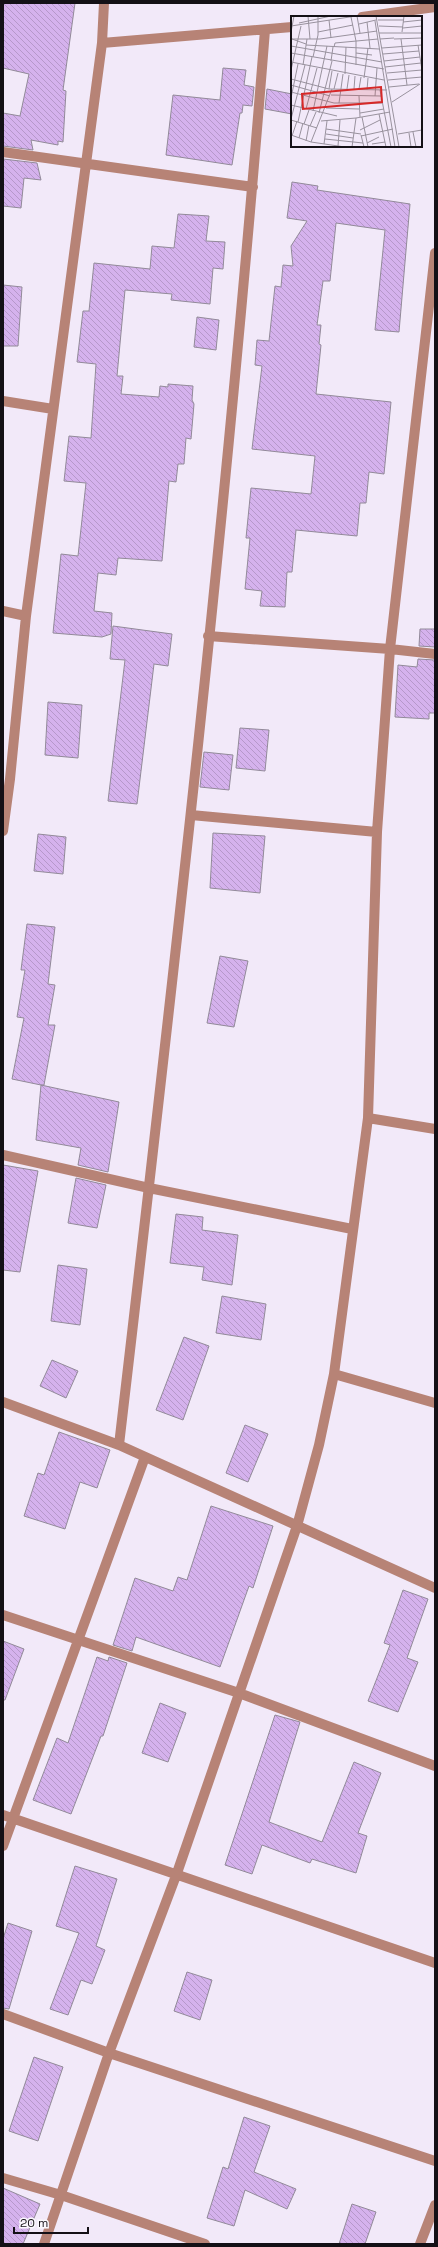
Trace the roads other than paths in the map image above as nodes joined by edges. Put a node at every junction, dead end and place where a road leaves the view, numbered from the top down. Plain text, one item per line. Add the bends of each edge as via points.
1 (104, 3) edge
2 (435, 7) edge
3 (369, 16) edge
4 (291, 27) edge
5 (265, 30) junction
6 (102, 43) junction
7 (3, 152) edge
8 (85, 165) junction
9 (253, 187) junction
10 (435, 253) edge
11 (435, 261) edge
12 (3, 401) edge
13 (53, 409) junction
14 (3, 611) edge
15 (26, 616) junction
16 (208, 636) junction
17 (390, 649) junction
18 (435, 654) edge
19 (7, 778) edge
20 (192, 815) junction
21 (3, 831) edge
22 (377, 832) junction
23 (368, 1118) junction
24 (435, 1129) edge
25 (3, 1155) edge
26 (149, 1188) junction
27 (352, 1229) junction
28 (334, 1374) junction
29 (3, 1402) edge
30 (435, 1403) edge
31 (119, 1445) junction
32 (145, 1457) junction
33 (297, 1526) junction
34 (435, 1588) edge
35 (3, 1615) edge
36 (78, 1640) junction
37 (239, 1693) junction
38 (435, 1766) edge
39 (3, 1815) edge
40 (14, 1818) junction
41 (3, 1846) edge
42 (177, 1873) junction
43 (435, 1963) edge
44 (3, 2014) edge
45 (109, 2053) junction
46 (435, 2161) edge
47 (3, 2178) edge
48 (61, 2195) junction
49 (435, 2205) edge
50 (44, 2244) edge
51 (205, 2244) edge
52 (420, 2244) edge

1 - 6 street
2 - 3 street
4 - 5 street
5 - 6 street
5 - 9 street
6 - 8 street
7 - 8 street
8 - 9 street
8 - 13 street
9 - 16 street
10 - 11 street
11 - 17 street
12 - 13 street
13 - 15 street
14 - 15 street
15 - 19 street
16 - 17 street
16 - 20 street
17 - 18 street
17 - 22 street
19 - 21 street
20 - 22 street
20 - 26 street
22 - 23 street
23 - 24 street
23 - 27 street
25 - 26 street
26 - 27 street
26 - 31 street
27 - 28 street
28 - 30 street
28 - 33 street via 319,1445
29 - 31 street
31 - 32 street
32 - 33 street
32 - 36 street
33 - 34 street
33 - 37 street
35 - 36 street
36 - 37 street
36 - 40 street
37 - 38 street
37 - 42 street
39 - 40 street
40 - 41 street
40 - 42 street
42 - 43 street
42 - 45 street
44 - 45 street
45 - 46 street
45 - 48 street
47 - 48 street
48 - 50 street
48 - 51 street
49 - 52 street

